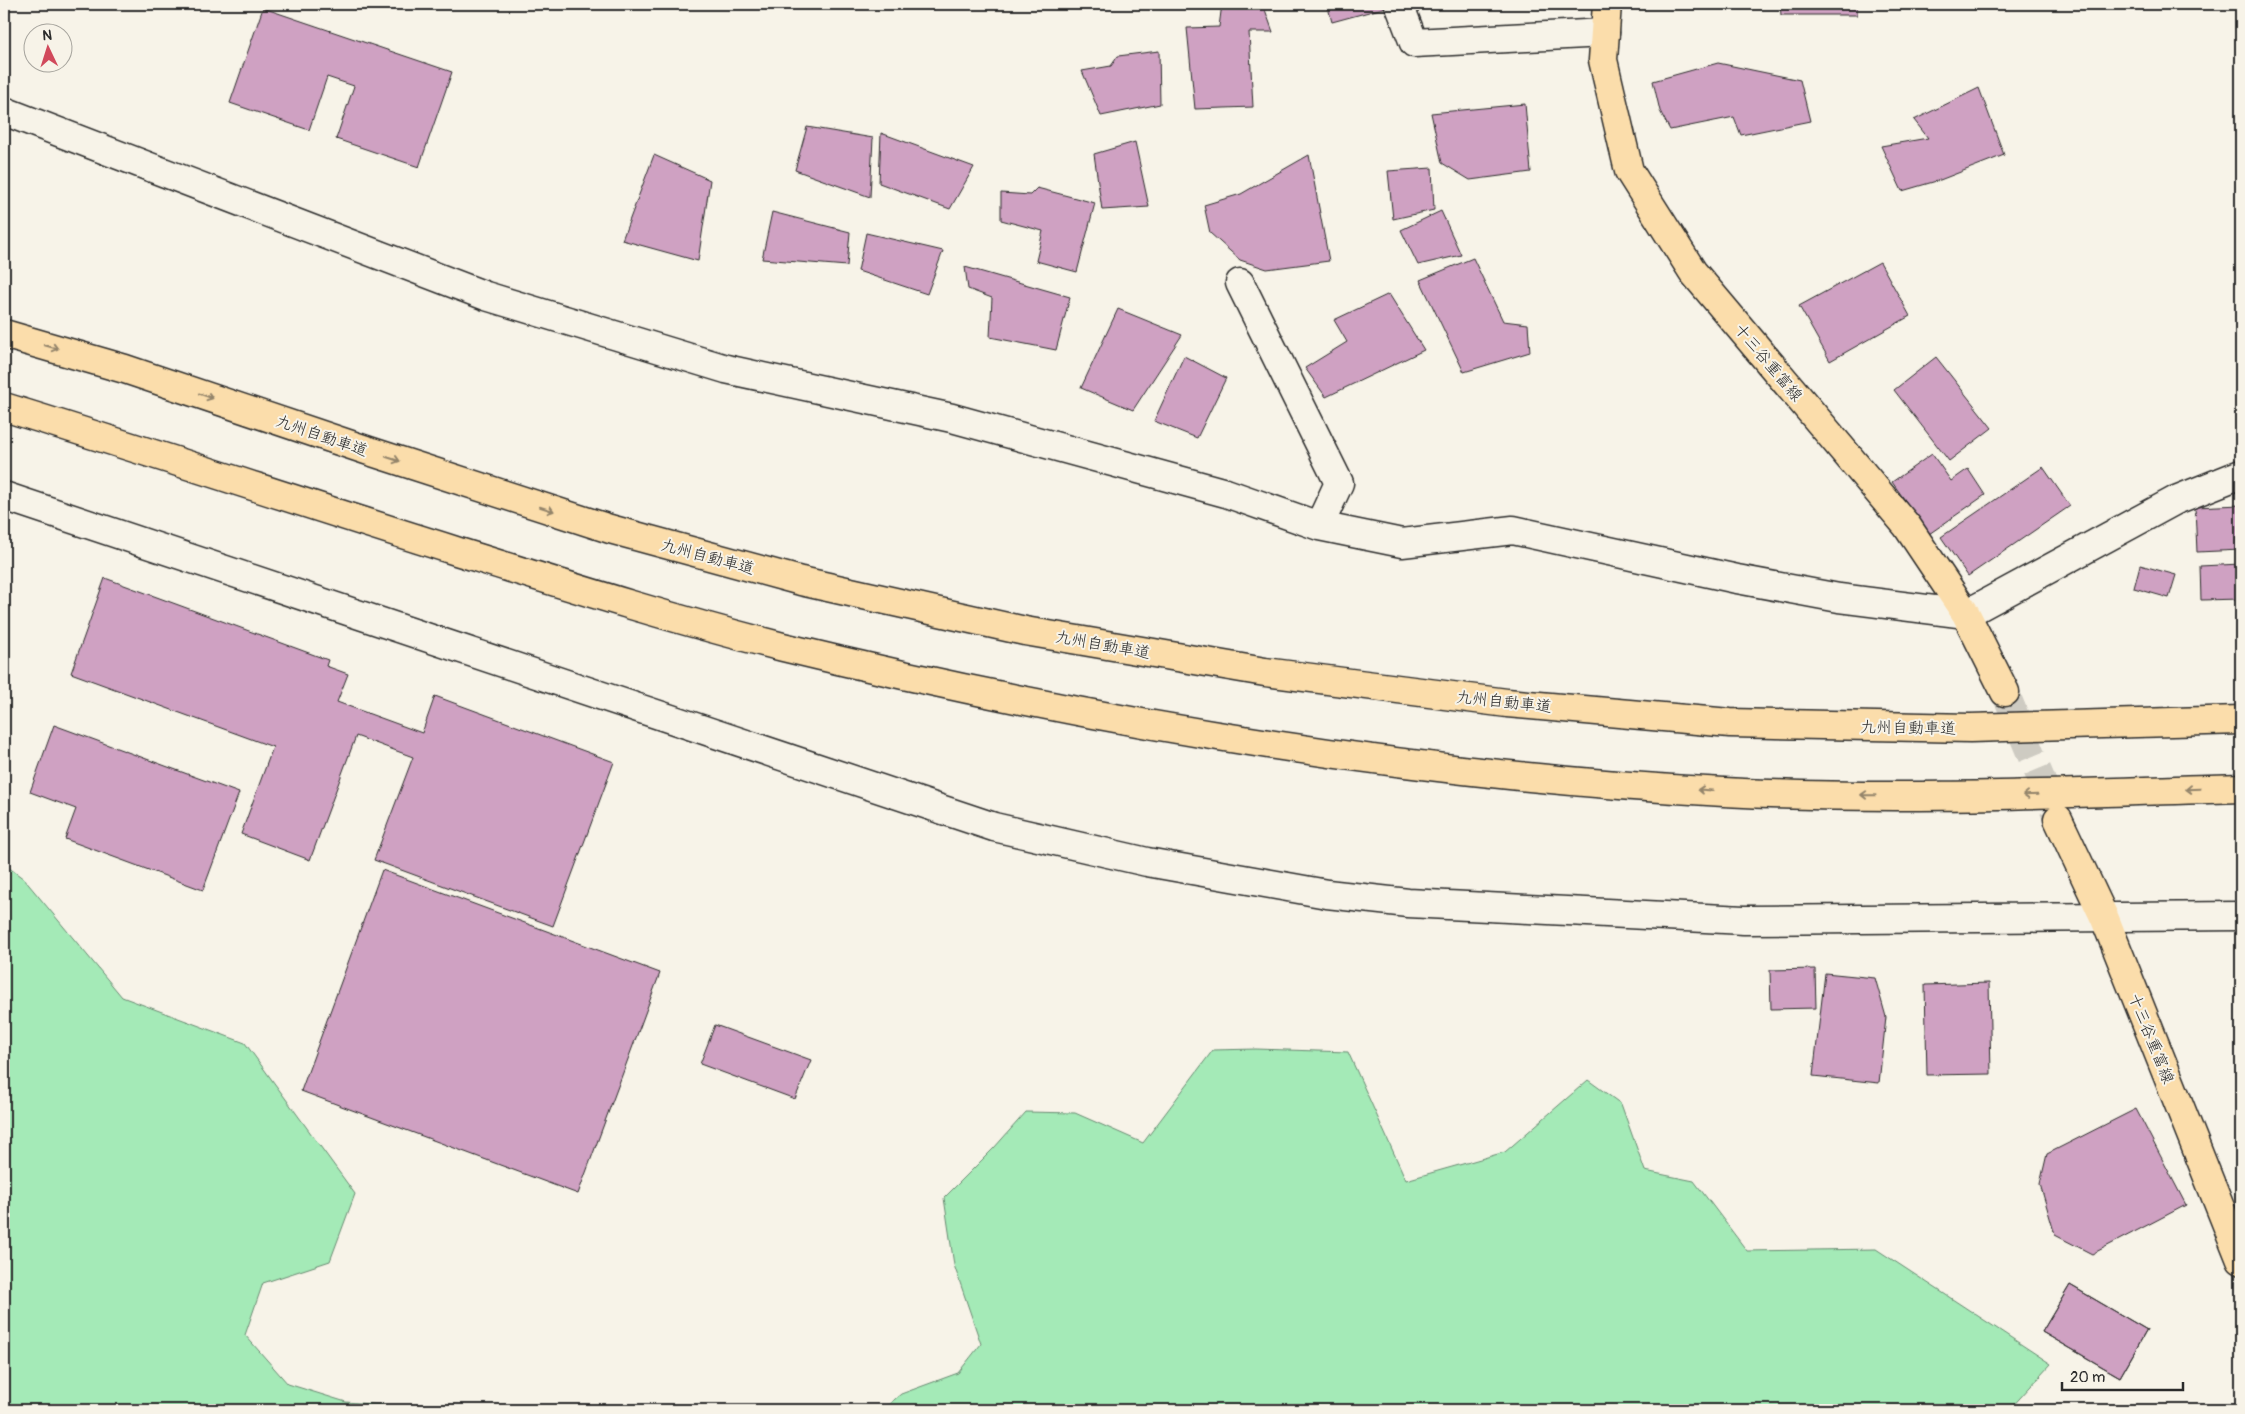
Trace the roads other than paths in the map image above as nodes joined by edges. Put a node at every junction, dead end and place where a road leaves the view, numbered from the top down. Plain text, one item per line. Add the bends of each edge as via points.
1 (1399, 4) edge
2 (1607, 4) edge
3 (1605, 33) junction
4 (4, 111) edge
5 (1240, 283) dead end
6 (4, 334) edge
7 (4, 407) edge
8 (2241, 474) edge
9 (4, 496) edge
10 (1319, 526) junction
11 (1966, 614) junction
12 (2005, 692) tunnel mouth
13 (2241, 720) edge
14 (2241, 788) edge
15 (2058, 819) tunnel mouth
16 (2241, 916) edge
17 (2105, 919) junction
18 (2241, 1260) edge

1 - 3 street via 1414,43
2 - 3 main road, 十三谷重富線
3 - 11 main road, 十三谷重富線 via 1603,60 1629,171 1693,272 1907,526
4 - 10 street via 486,296 726,369 952,418 1093,456 1226,493
5 - 10 street via 1339,483
6 -> 13 main road, 九州自動車道 via 125,368 610,529 800,581 1044,634 1265,672 1507,703 1730,723 1970,728
14 -> 7 main road via 1965,797 1726,792 1494,774 1239,740 1007,697 781,646 590,594
8 - 11 street via 2176,500
9 - 17 street via 994,827 1147,862 1327,894 1408,904 1744,920
10 - 11 street via 1402,544 1513,530 1839,598
11 - 12 main road, 十三谷重富線
15 - 17 main road, 十三谷重富線
16 - 17 street
17 - 18 main road, 十三谷重富線

